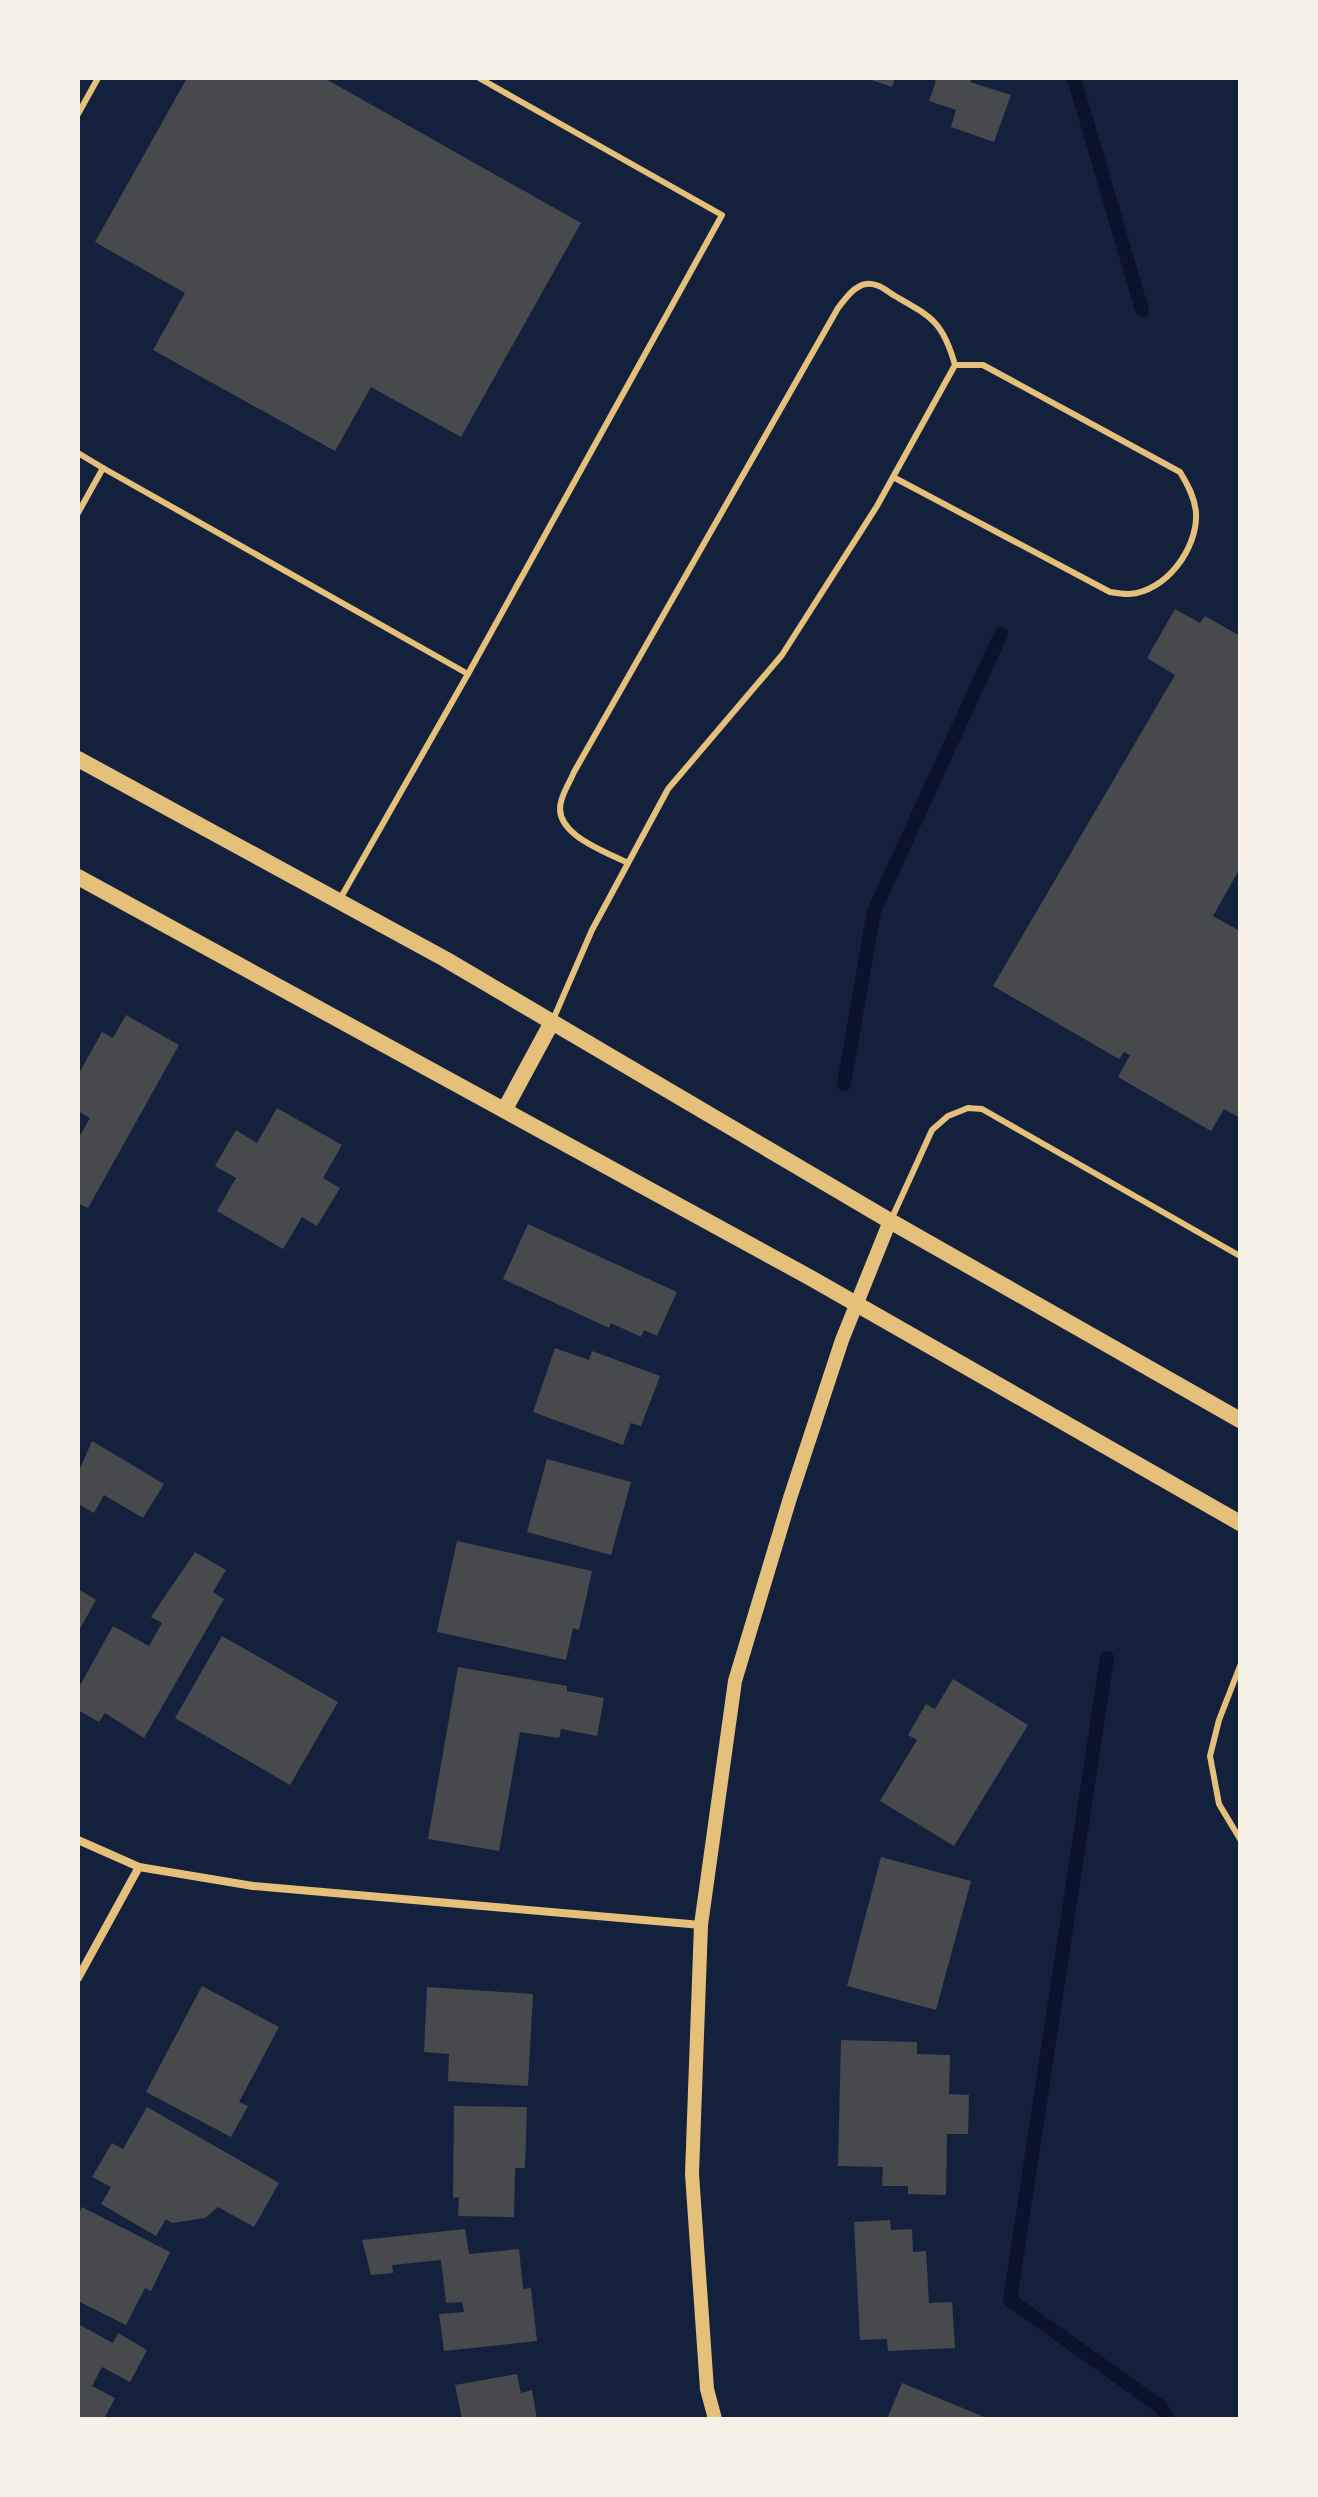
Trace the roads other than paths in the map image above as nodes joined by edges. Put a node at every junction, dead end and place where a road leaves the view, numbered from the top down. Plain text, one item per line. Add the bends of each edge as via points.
1 (98, 78) edge
2 (479, 78) edge
3 (78, 114) edge
4 (955, 365) junction
5 (78, 453) edge
6 (103, 468) junction
7 (893, 477) junction
8 (78, 513) edge
9 (468, 674) junction
10 (78, 759) edge
11 (628, 863) junction
12 (78, 877) edge
13 (339, 900) junction
14 (552, 1022) junction
15 (505, 1109) junction
16 (890, 1221) junction
17 (1240, 1256) edge
18 (856, 1303) junction
19 (1240, 1420) edge
20 (1240, 1523) edge
21 (1240, 1666) edge
22 (1240, 1839) edge
23 (78, 1840) edge
24 (139, 1867) junction
25 (701, 1925) junction
26 (78, 1978) edge
27 (715, 2419) edge

1 - 3 lane
2 - 9 lane via 722,215
4 - 7 lane
4 - 7 lane via 983,365 1180,472 1196,512 1194,535 1184,555 1170,575 1152,587 1131,594 1110,592
4 - 11 lane via 949,341 929,315 874,284 863,284 838,308 560,803 560,813 578,838
5 - 6 lane
6 - 8 lane
6 - 9 lane
7 - 11 lane via 782,655 668,789
9 - 13 lane
10 - 13 main road
11 - 14 lane
12 - 15 main road
13 - 14 main road
14 - 15 main road
14 - 16 main road
15 - 18 main road
16 - 17 lane via 932,1130 948,1116 982,1109
16 - 18 street
16 - 19 main road
18 - 20 main road
18 - 25 street via 735,1681
21 - 22 lane via 1210,1756 1219,1804
23 - 24 street
24 - 25 street via 253,1886
24 - 26 street
25 - 27 street via 692,2174 707,2389

